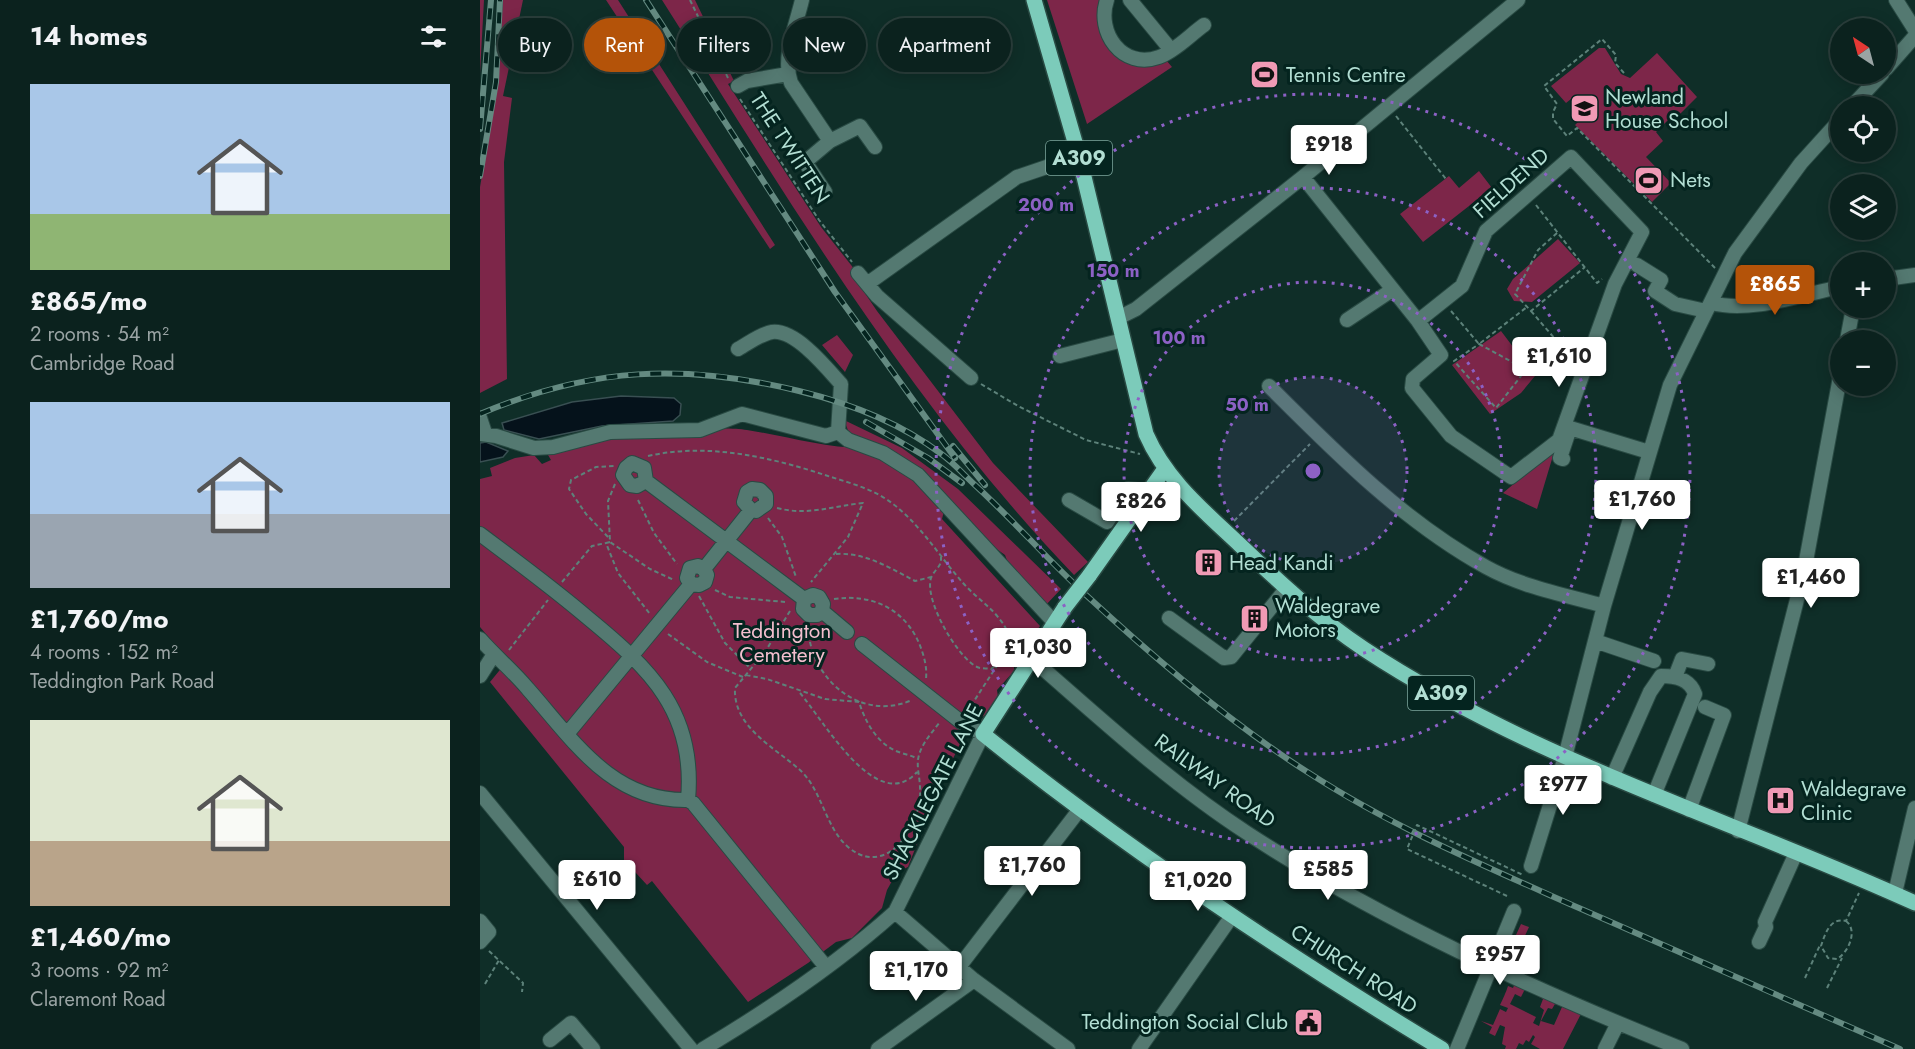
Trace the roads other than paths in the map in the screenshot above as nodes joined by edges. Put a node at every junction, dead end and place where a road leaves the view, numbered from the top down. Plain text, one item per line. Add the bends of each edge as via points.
1 (802, 0) edge
2 (1034, 0) edge
3 (1107, 0) edge
4 (1130, 0) edge
5 (1896, 0) edge
6 (1513, 1) edge
7 (1204, 25) dead end
8 (1915, 30) edge
9 (1915, 36) edge
10 (1171, 50) junction
11 (1896, 58) edge
12 (788, 74) junction
13 (1873, 84) edge
14 (736, 88) road end
15 (1861, 96) edge
16 (1830, 131) edge
17 (830, 142) junction
18 (875, 147) dead end
19 (1078, 156) junction
20 (1303, 177) junction
21 (825, 192) dead end
22 (1637, 265) dead end
23 (1915, 275) edge
24 (1896, 278) edge
25 (1830, 289) edge
26 (1392, 290) junction
27 (1708, 307) junction
28 (1118, 318) junction
29 (1347, 320) dead end
30 (1418, 321) junction
31 (1123, 340) junction
32 (738, 349) dead end
33 (1060, 356) dead end
34 (971, 378) road end
35 (1269, 386) dead end
36 (1836, 396) edge
37 (1577, 406) dead end
38 (480, 418) edge
39 (1570, 428) junction
40 (838, 432) junction
41 (483, 434) edge
42 (1649, 452) junction
43 (1563, 459) dead end
44 (1164, 470) junction
45 (632, 475) road end
46 (1150, 490) junction
47 (1069, 500) dead end
48 (759, 508) road end
49 (480, 534) edge
50 (726, 542) junction
51 (1286, 589) junction
52 (1604, 606) junction
53 (1169, 618) dead end
54 (1054, 622) junction
55 (847, 632) dead end
56 (480, 639) edge
57 (1595, 641) junction
58 (862, 644) dead end
59 (494, 654) junction
60 (631, 654) junction
61 (1032, 659) junction
62 (1654, 661) dead end
63 (1708, 664) dead end
64 (480, 676) edge
65 (1675, 677) junction
66 (1706, 707) dead end
67 (567, 734) junction
68 (983, 734) junction
69 (1565, 757) junction
70 (1612, 778) junction
71 (480, 793) edge
72 (1654, 795) junction
73 (688, 800) junction
74 (1915, 808) edge
75 (1080, 809) junction
76 (1689, 810) junction
77 (1738, 831) junction
78 (1796, 853) junction
79 (1527, 871) road end
80 (1894, 894) junction
81 (1915, 903) edge
82 (1514, 911) dead end
83 (895, 912) junction
84 (1232, 916) junction
85 (480, 921) edge
86 (1759, 942) dead end
87 (483, 946) edge
88 (1492, 965) junction
89 (826, 967) junction
90 (959, 967) junction
91 (974, 980) junction
92 (1618, 1023) junction
93 (550, 1040) dead end
94 (593, 1049) edge
95 (691, 1049) edge
96 (704, 1049) edge
97 (878, 1049) edge
98 (1068, 1049) edge
99 (1139, 1049) edge
100 (1442, 1049) edge
101 (1456, 1049) edge
102 (1605, 1049) edge
103 (1683, 1049) edge

1 - 12 street via 787,61
2 - 19 main road, A309
3 - 10 street via 1103,25 1114,46 1144,59
4 - 10 street
5 - 8 street
6 - 20 street
7 - 10 street
9 - 11 street
12 - 14 street via 747,81
12 - 17 street
13 - 15 street
16 - 27 street via 1735,253
17 - 18 street via 860,126
17 - 21 street via 805,162
19 - 28 main road, A309
19 - 34 street via 1017,177 862,279
20 - 26 street, FIELDEND
20 - 28 street via 1136,309
22 - 27 street via 1661,280 1655,291 1675,304
23 - 24 street
25 - 27 street via 1751,305
26 - 29 street
26 - 30 street, FIELDEND
27 - 42 street via 1670,386
28 - 31 main road, A309
30 - 30 street, FIELDEND via 1461,286 1486,231 1570,158 1642,232 1615,284 1558,440 1511,477 1451,436 1412,388 1413,379 1441,355
31 - 33 street
31 - 44 main road, A309 via 1146,434
32 - 40 street via 771,333 794,337 841,384
35 - 52 street via 1376,490 1428,530 1487,568 1525,584
36 - 77 street via 1804,572
37 - 39 street
38 - 41 street
39 - 42 street
39 - 43 street via 1560,458
40 - 41 street via 826,436 742,414 700,430 610,432 553,447 534,448
40 - 54 street via 918,475
42 - 52 street
44 - 46 main road, SHACKLEGATE LANE
44 - 51 main road, A309
45 - 50 street
46 - 47 street via 1128,489 1107,522
46 - 54 main road, SHACKLEGATE LANE, bridge
48 - 50 street
49 - 60 street
50 - 55 street via 801,599 819,597 822,611
50 - 60 street via 704,569 695,566 693,581
51 - 53 street via 1231,657 1224,658
51 - 69 main road, A309 via 1364,649 1454,701
52 - 57 street
54 - 61 main road, SHACKLEGATE LANE
56 - 59 street
57 - 62 street
57 - 69 street
58 - 68 street via 959,720
59 - 64 street
59 - 67 street
60 - 67 street
60 - 73 street via 659,686 678,719 688,763
61 - 68 main road, SHACKLEGATE LANE
61 - 88 street, RAILWAY ROAD via 1143,755 1246,832 1350,896
63 - 65 street via 1682,659
65 - 70 street via 1661,676 1650,692
65 - 72 street via 1692,687 1695,694
66 - 76 street via 1724,715
67 - 73 street via 588,758 618,782 650,797
68 - 75 main road, CHURCH ROAD
68 - 83 street, SHACKLEGATE LANE
69 - 70 main road, A309
69 - 79 street
70 - 72 main road, A309
71 - 95 street
72 - 76 main road, A309
73 - 89 street
74 - 80 street
75 - 84 main road, CHURCH ROAD
75 - 90 street
76 - 77 main road, A309
77 - 78 main road, A309
78 - 80 main road, A309
78 - 86 street
80 - 81 main road, A309
82 - 88 street
83 - 89 street, SHACKLEGATE LANE
83 - 90 street
84 - 99 street
84 - 100 main road, CHURCH ROAD
85 - 87 street via 489,932
88 - 92 street, RAILWAY ROAD
88 - 101 street
89 - 96 street, SHACKLEGATE LANE
90 - 91 street
91 - 97 street
91 - 98 street
92 - 102 street
92 - 103 street, RAILWAY ROAD
93 - 94 street via 571,1023

